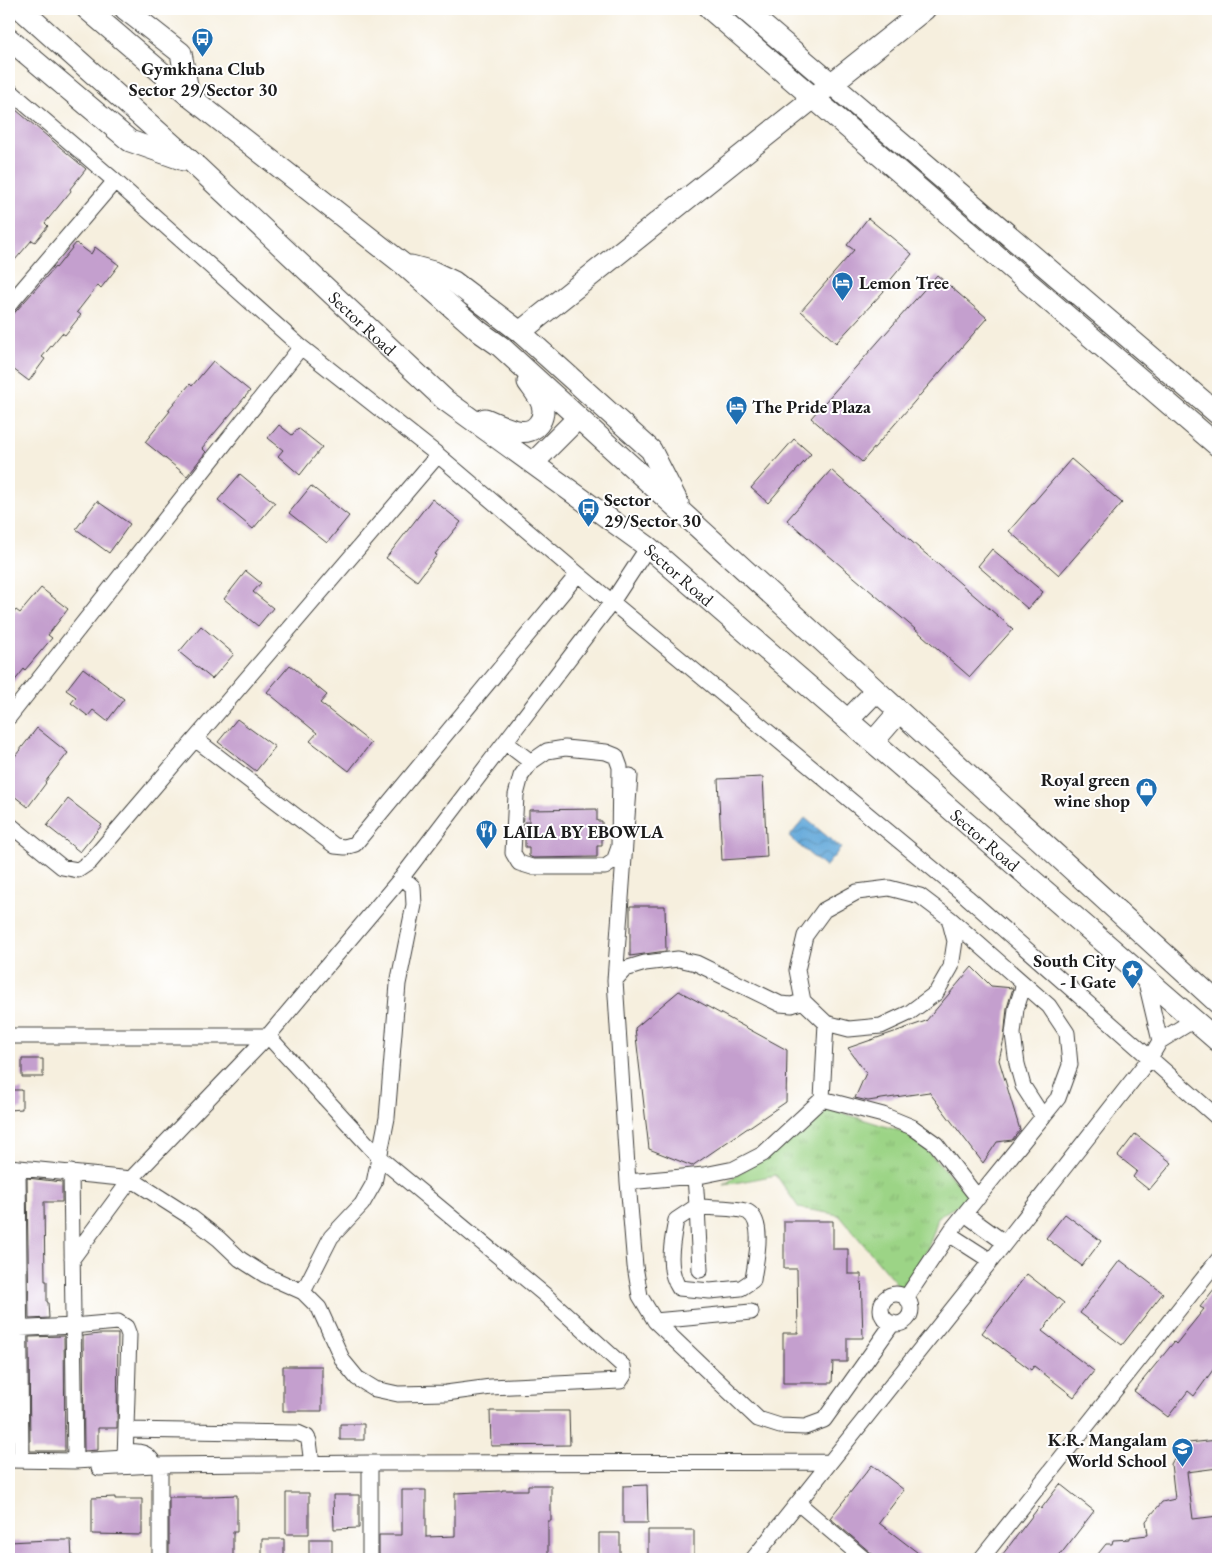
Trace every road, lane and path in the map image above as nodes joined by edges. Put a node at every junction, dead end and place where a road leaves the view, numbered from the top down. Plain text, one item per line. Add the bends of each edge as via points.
1 (21, 9) edge
2 (87, 9) edge
3 (124, 9) edge
4 (710, 9) edge
5 (744, 9) edge
6 (925, 9) edge
7 (9, 39) edge
8 (831, 84) junction
9 (9, 90) edge
10 (189, 96) junction
11 (813, 98) junction
12 (194, 164) junction
13 (115, 181) junction
14 (404, 264) junction
15 (9, 305) edge
16 (520, 332) junction
17 (500, 346) junction
18 (301, 347) junction
19 (445, 400) junction
20 (1218, 414) edge
21 (578, 418) junction
22 (1218, 446) edge
23 (438, 455) junction
24 (534, 463) junction
25 (686, 517) junction
26 (648, 547) junction
27 (578, 574) junction
28 (612, 602) junction
29 (876, 691) junction
30 (899, 712) junction
31 (9, 717) edge
32 (848, 720) junction
33 (195, 739) junction
34 (505, 742) junction
35 (873, 742) junction
36 (531, 762) junction
37 (630, 776) dead end
38 (9, 824) edge
39 (402, 877) junction
40 (949, 918) junction
41 (1145, 978) junction
42 (615, 980) junction
43 (1024, 984) junction
44 (803, 1000) junction
45 (1218, 1003) edge
46 (1194, 1020) junction
47 (826, 1023) junction
48 (9, 1036) edge
49 (268, 1036) junction
50 (1160, 1041) junction
51 (1218, 1041) edge
52 (1150, 1058) junction
53 (822, 1099) junction
54 (1043, 1117) junction
55 (1218, 1118) edge
56 (380, 1158) junction
57 (13, 1168) edge
58 (71, 1172) junction
59 (695, 1176) junction
60 (132, 1178) junction
61 (628, 1182) junction
62 (978, 1198) junction
63 (697, 1206) junction
64 (965, 1214) junction
65 (949, 1234) junction
66 (1005, 1244) junction
67 (72, 1259) junction
68 (1218, 1260) edge
69 (991, 1261) junction
70 (700, 1270) dead end
71 (303, 1292) junction
72 (906, 1298) junction
73 (751, 1312) dead end
74 (655, 1321) junction
75 (893, 1323) junction
76 (73, 1326) junction
77 (15, 1329) edge
78 (126, 1430) junction
79 (125, 1451) junction
80 (15, 1460) edge
81 (76, 1461) junction
82 (830, 1462) junction
83 (312, 1464) junction
84 (370, 1464) junction
85 (158, 1465) junction
86 (99, 1468) dead end
87 (798, 1503) junction
88 (160, 1559) edge
89 (370, 1559) edge
90 (753, 1559) edge
91 (864, 1559) edge
92 (980, 1559) edge

1 - 12 main road
2 - 10 main road, Sector Road
3 - 10 main road via 181,54
4 - 11 main road
5 - 8 main road
6 - 8 main road
7 - 12 main road, Sector Road via 130,141
8 - 11 main road
8 - 20 main road
9 - 13 street
10 - 14 main road, Sector Road
11 - 16 main road
11 - 22 main road
12 - 19 main road, Sector Road
13 - 15 street
13 - 18 street
14 - 16 main road via 454,282
14 - 17 main road, Sector Road
16 - 25 main road via 651,450
17 - 19 main road via 542,403 542,420 537,427 528,432 518,432
17 - 21 main road, Sector Road
18 - 23 street
18 - 31 street
19 - 24 main road, Sector Road
21 - 24 main road
21 - 25 main road, Sector Road
23 - 27 street
23 - 33 street
24 - 26 main road, Sector Road
25 - 29 main road, Sector Road
26 - 28 street
26 - 32 main road, Sector Road
27 - 28 street
27 - 33 street via 356,844 335,846
28 - 34 street
28 - 52 street via 966,896
29 - 30 main road, Sector Road
29 - 32 main road
30 - 35 main road
30 - 45 main road, Sector Road
32 - 35 main road, Sector Road
33 - 38 street via 90,862 78,870 62,867
34 - 36 street
34 - 39 street
35 - 41 main road, Sector Road
36 - 36 street via 521,776 516,795 512,853 519,863 532,867 605,867 614,861 619,847 620,767 616,756 565,748 547,751
37 - 42 street
39 - 49 street
39 - 56 street via 413,887 414,905 398,984 387,1118
40 - 43 street
40 - 44 street via 920,896 889,888 857,892 824,910 805,936 798,970
40 - 47 street via 955,941 951,967 936,993 909,1013 881,1026 849,1029
41 - 46 main road, Sector Road
41 - 50 street
42 - 44 street via 625,969 678,959 696,963 780,1004 792,1005
42 - 61 street
43 - 54 street via 1013,1034 1017,1064 1023,1086
43 - 54 street via 1049,1006 1067,1033 1070,1065 1058,1098
44 - 47 street
46 - 50 street
46 - 51 main road, Sector Road
47 - 53 street
48 - 49 street
49 - 56 street
49 - 60 street
50 - 52 street
52 - 55 street
52 - 66 street
53 - 59 street via 763,1154 734,1170
53 - 62 street via 883,1115 912,1127 936,1144
54 - 62 street
56 - 71 street via 374,1183 362,1204 331,1237
56 - 71 street via 546,1294 623,1366 624,1375 620,1381 612,1382 491,1387 446,1394 398,1394 374,1389 357,1378 343,1360 319,1308
57 - 58 street
57 - 77 street
58 - 60 street
58 - 67 street
59 - 61 street
59 - 63 street
60 - 67 street
60 - 71 street via 192,1218 240,1259 264,1275
61 - 74 street via 640,1296
62 - 64 street
63 - 63 street via 676,1220 671,1251 674,1280 679,1288 710,1291 741,1288 753,1280 757,1222 747,1212
63 - 70 street
64 - 65 street
64 - 66 street
65 - 69 street
65 - 72 street
66 - 69 street
67 - 76 street
68 - 92 street
69 - 82 street
72 - 75 street via 910,1306 909,1315 902,1322
72 - 75 street via 892,1294 884,1300 882,1314
73 - 74 street
74 - 75 street via 758,1419 780,1426 804,1427 824,1420
76 - 77 street
76 - 78 street via 118,1322 126,1327 129,1335
76 - 81 street
77 - 80 street
78 - 79 street
78 - 83 street via 298,1433 309,1441
79 - 81 street via 125,1458 119,1460
79 - 85 street via 144,1453
80 - 81 street
82 - 84 street
82 - 87 street
83 - 84 street
83 - 85 street
84 - 89 street
85 - 86 street
85 - 88 street
87 - 90 street
87 - 91 street

